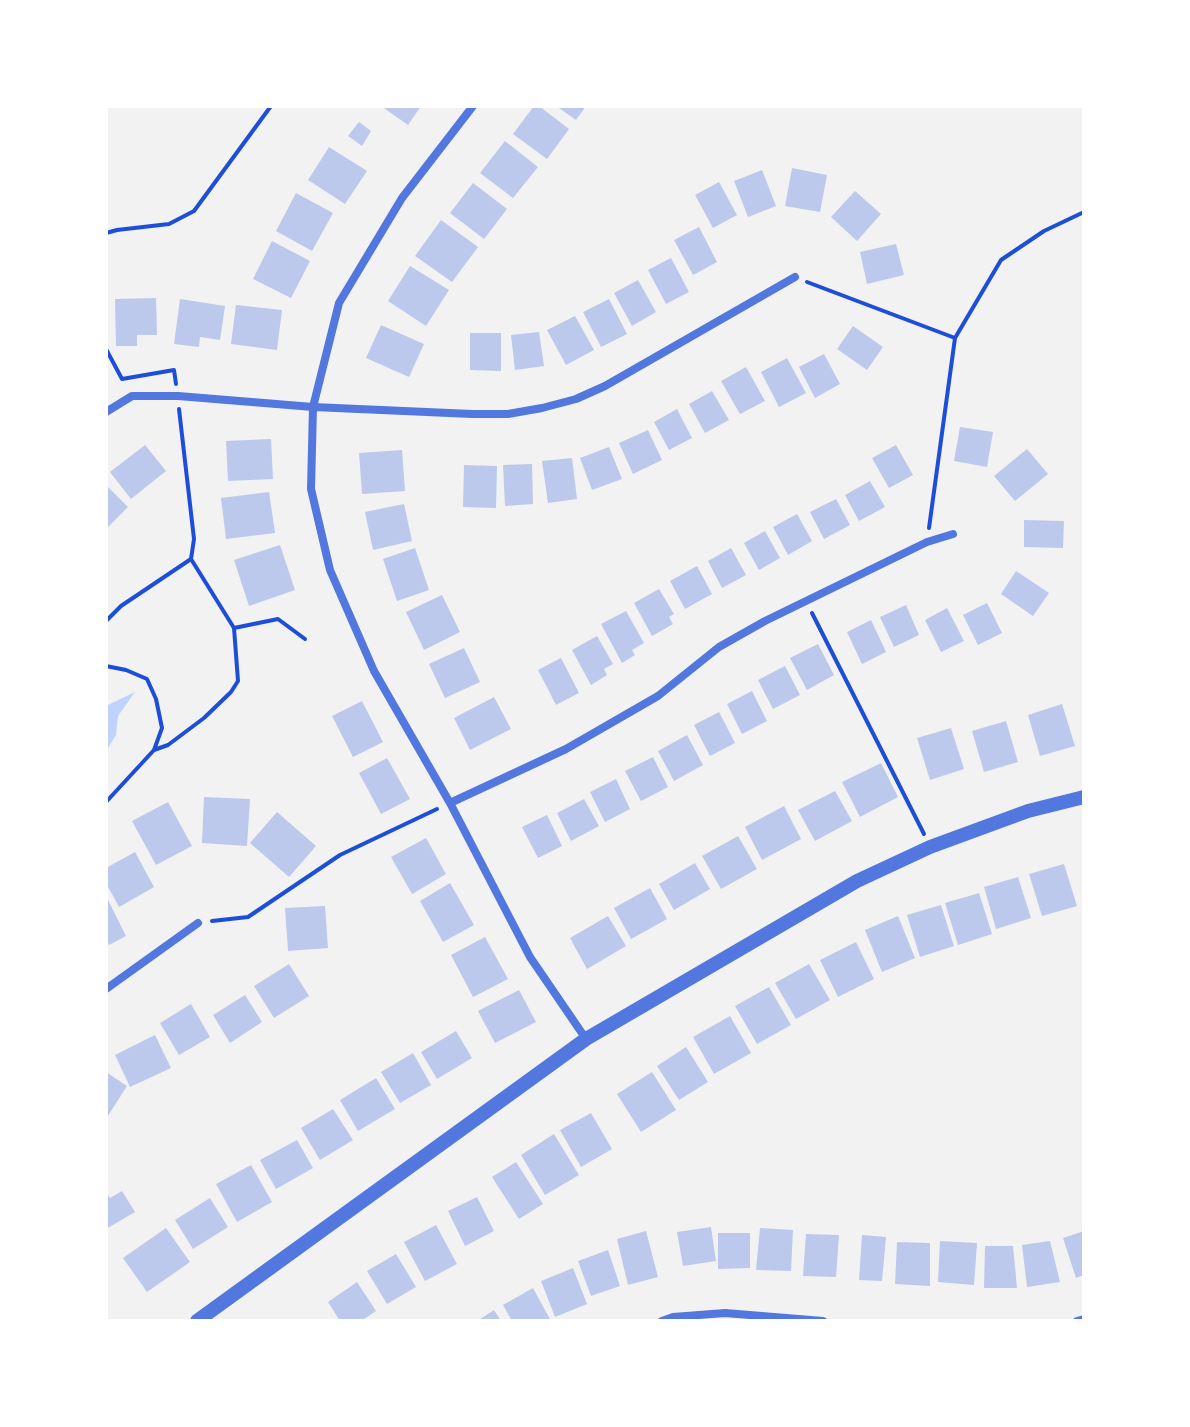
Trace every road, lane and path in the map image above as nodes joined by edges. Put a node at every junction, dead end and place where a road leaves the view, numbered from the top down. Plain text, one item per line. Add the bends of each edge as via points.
1 (271, 106) edge
2 (473, 106) edge
3 (1084, 212) edge
4 (106, 233) edge
5 (795, 277) joint
6 (955, 338) junction
7 (106, 349) edge
8 (178, 396) junction
9 (313, 407) junction
10 (106, 412) edge
11 (953, 534) dead end
12 (927, 542) junction
13 (191, 559) junction
14 (806, 601) junction
15 (106, 621) edge
16 (234, 628) junction
17 (305, 639) dead end
18 (106, 666) edge
19 (154, 750) junction
20 (1084, 797) edge
21 (106, 802) edge
22 (450, 803) junction
23 (930, 847) junction
24 (198, 923) joint
25 (106, 989) edge
26 (586, 1039) junction
27 (1084, 1319) edge
28 (197, 1321) edge
29 (662, 1321) edge
30 (823, 1321) edge
31 (1077, 1321) edge

1 - 4 path via 194,211 169,224
2 - 9 street via 402,198 339,303
3 - 6 path via 1001,260
5 - 6 path
5 - 9 street via 605,386 565,402 508,414
6 - 12 path
7 - 8 path via 122,379 174,370
8 - 9 street
8 - 10 street via 132,396
8 - 13 path via 194,539
9 - 22 street via 311,489 330,570 374,671
11 - 12 street
12 - 14 street
13 - 15 path
13 - 16 path
14 - 22 street via 719,647 658,696 566,749
14 - 23 path
16 - 17 path via 278,619
16 - 19 path via 238,681 231,692 204,718
18 - 19 path via 147,679 162,728
19 - 21 path
20 - 23 street
22 - 24 path via 340,855 248,917
22 - 26 street via 530,957
23 - 26 street via 857,881
24 - 25 street
26 - 28 street
27 - 31 street
29 - 30 street via 725,1313

